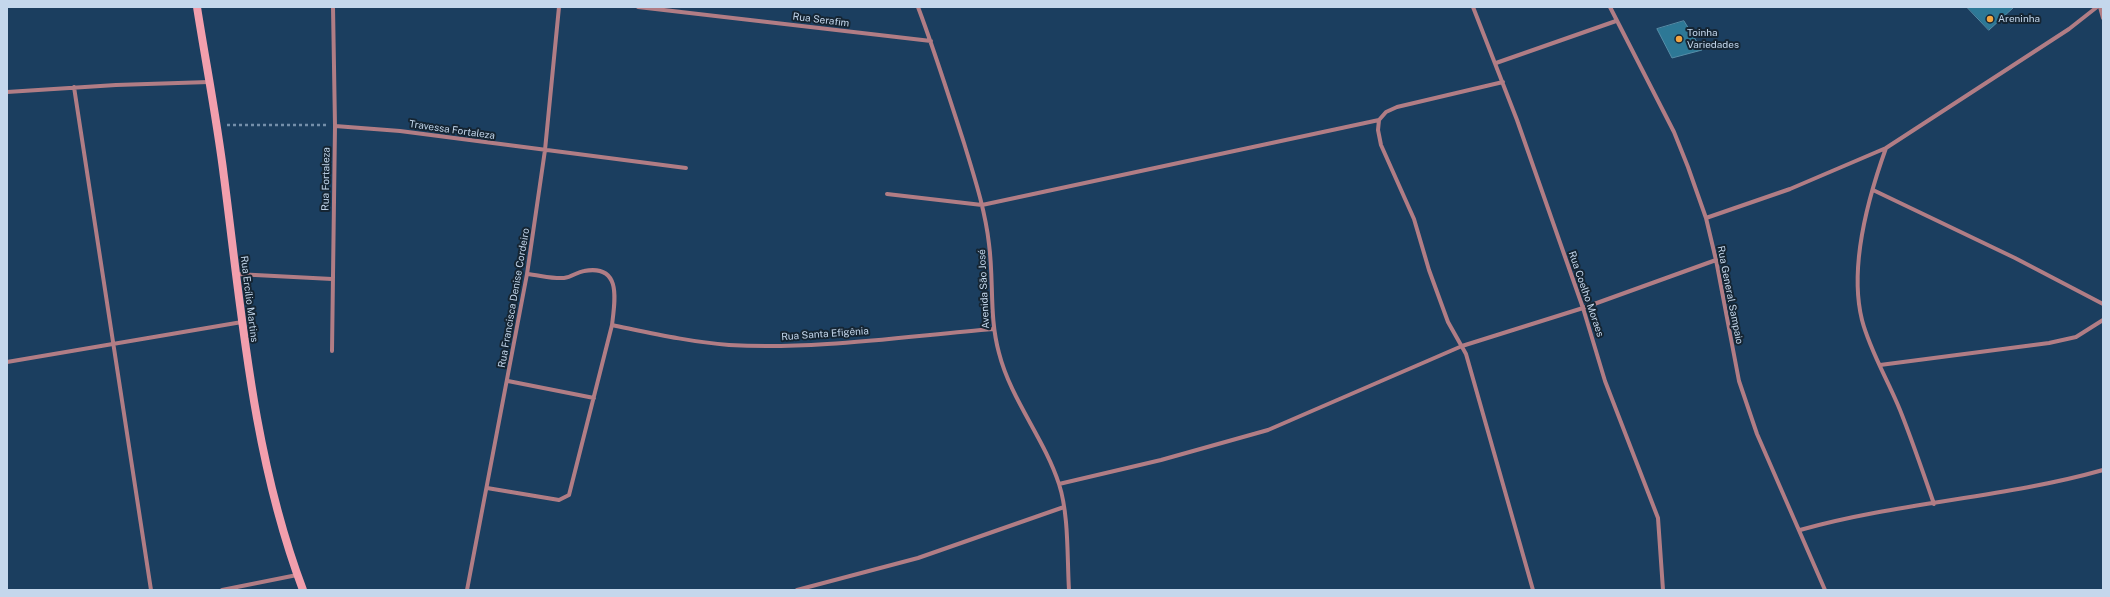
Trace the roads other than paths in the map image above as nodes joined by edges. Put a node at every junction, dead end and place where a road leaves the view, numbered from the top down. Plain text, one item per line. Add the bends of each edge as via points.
1 (197, 7) edge
2 (333, 7) edge
3 (559, 7) edge
4 (638, 7) edge
5 (918, 7) edge
6 (1473, 7) edge
7 (1610, 7) edge
8 (2097, 7) edge
9 (2100, 7) edge
10 (2103, 18) edge
11 (1616, 20) junction
12 (931, 41) junction
13 (1496, 63) junction
14 (209, 82) junction
15 (1503, 82) junction
16 (74, 87) junction
17 (7, 92) edge
18 (1379, 120) junction
19 (334, 126) junction
20 (1886, 148) junction
21 (545, 150) junction
22 (686, 168) dead end
23 (1873, 190) junction
24 (887, 194) dead end
25 (982, 204) junction
26 (1706, 218) junction
27 (1716, 260) junction
28 (236, 274) junction
29 (527, 274) junction
30 (332, 279) junction
31 (2103, 304) edge
32 (1584, 308) junction
33 (2103, 320) edge
34 (242, 322) junction
35 (612, 325) junction
36 (993, 328) junction
37 (114, 344) junction
38 (1462, 346) junction
39 (332, 351) dead end
40 (7, 362) edge
41 (1880, 365) junction
42 (508, 381) junction
43 (594, 398) junction
44 (2103, 470) edge
45 (1059, 484) junction
46 (487, 488) junction
47 (1934, 504) junction
48 (1064, 507) junction
49 (1800, 530) junction
50 (297, 575) junction
51 (151, 590) edge
52 (222, 590) edge
53 (303, 590) edge
54 (467, 590) edge
55 (797, 590) edge
56 (1069, 590) edge
57 (1533, 590) edge
58 (1663, 590) edge
59 (1825, 590) edge

1 - 14 street, Rua Ercílio Martins
2 - 19 street, Rua Fortaleza
3 - 21 street, Rua Francisca Denise Cordeiro
4 - 12 street, Rua Serafim
5 - 12 street, Avenida São José
6 - 13 street, Rua Coelho Moraes
7 - 11 street, Rua General Sampaio
8 - 20 street via 2069,29
9 - 10 street
11 - 13 street
11 - 26 street, Rua General Sampaio via 1674,132
12 - 25 street, Avenida São José
13 - 15 street, Rua Coelho Moraes
14 - 16 street
14 - 28 street, Rua Ercílio Martins
15 - 18 street via 1397,107 1386,112
15 - 32 street, Rua Coelho Moraes
16 - 17 street
16 - 37 street
18 - 25 street
18 - 38 street via 1381,145 1414,219 1448,322
19 - 21 street, Travessa Fortaleza via 400,131
19 - 30 street, Rua Fortaleza
20 - 23 street
20 - 26 street via 1790,190
21 - 22 street, Travessa Fortaleza
21 - 29 street, Rua Francisca Denise Cordeiro
23 - 31 street via 2015,258
23 - 41 street via 1861,240 1858,279 1862,320
24 - 25 street
25 - 36 street, Avenida São José via 989,244
26 - 27 street, Rua General Sampaio
27 - 32 street
27 - 49 street, Rua General Sampaio via 1739,381 1757,434
28 - 30 street
28 - 34 street, Rua Ercílio Martins
29 - 35 street via 560,278 589,270 608,274 614,286
29 - 42 street, Rua Francisca Denise Cordeiro
30 - 39 street, Rua Fortaleza
32 - 38 street
32 - 58 street, Rua Coelho Moraes via 1605,381 1658,518
33 - 41 street via 2076,337 2049,343
34 - 37 street
34 - 50 street, Rua Ercílio Martins via 262,448
35 - 36 street, Rua Santa Efigênia via 728,345 764,346
35 - 43 street
36 - 45 street, Avenida São José via 1005,373 1035,429
37 - 40 street
37 - 51 street
38 - 45 street via 1268,430 1169,458
38 - 57 street
41 - 47 street via 1905,423
42 - 43 street
42 - 46 street, Rua Francisca Denise Cordeiro
43 - 46 street via 572,487 565,499
44 - 47 street
45 - 48 street, Avenida São José
46 - 54 street, Rua Francisca Denise Cordeiro
47 - 49 street via 1857,516
48 - 55 street via 918,558
48 - 56 street, Avenida São José
49 - 59 street, Rua General Sampaio
50 - 52 street
50 - 53 street, Rua Ercílio Martins

